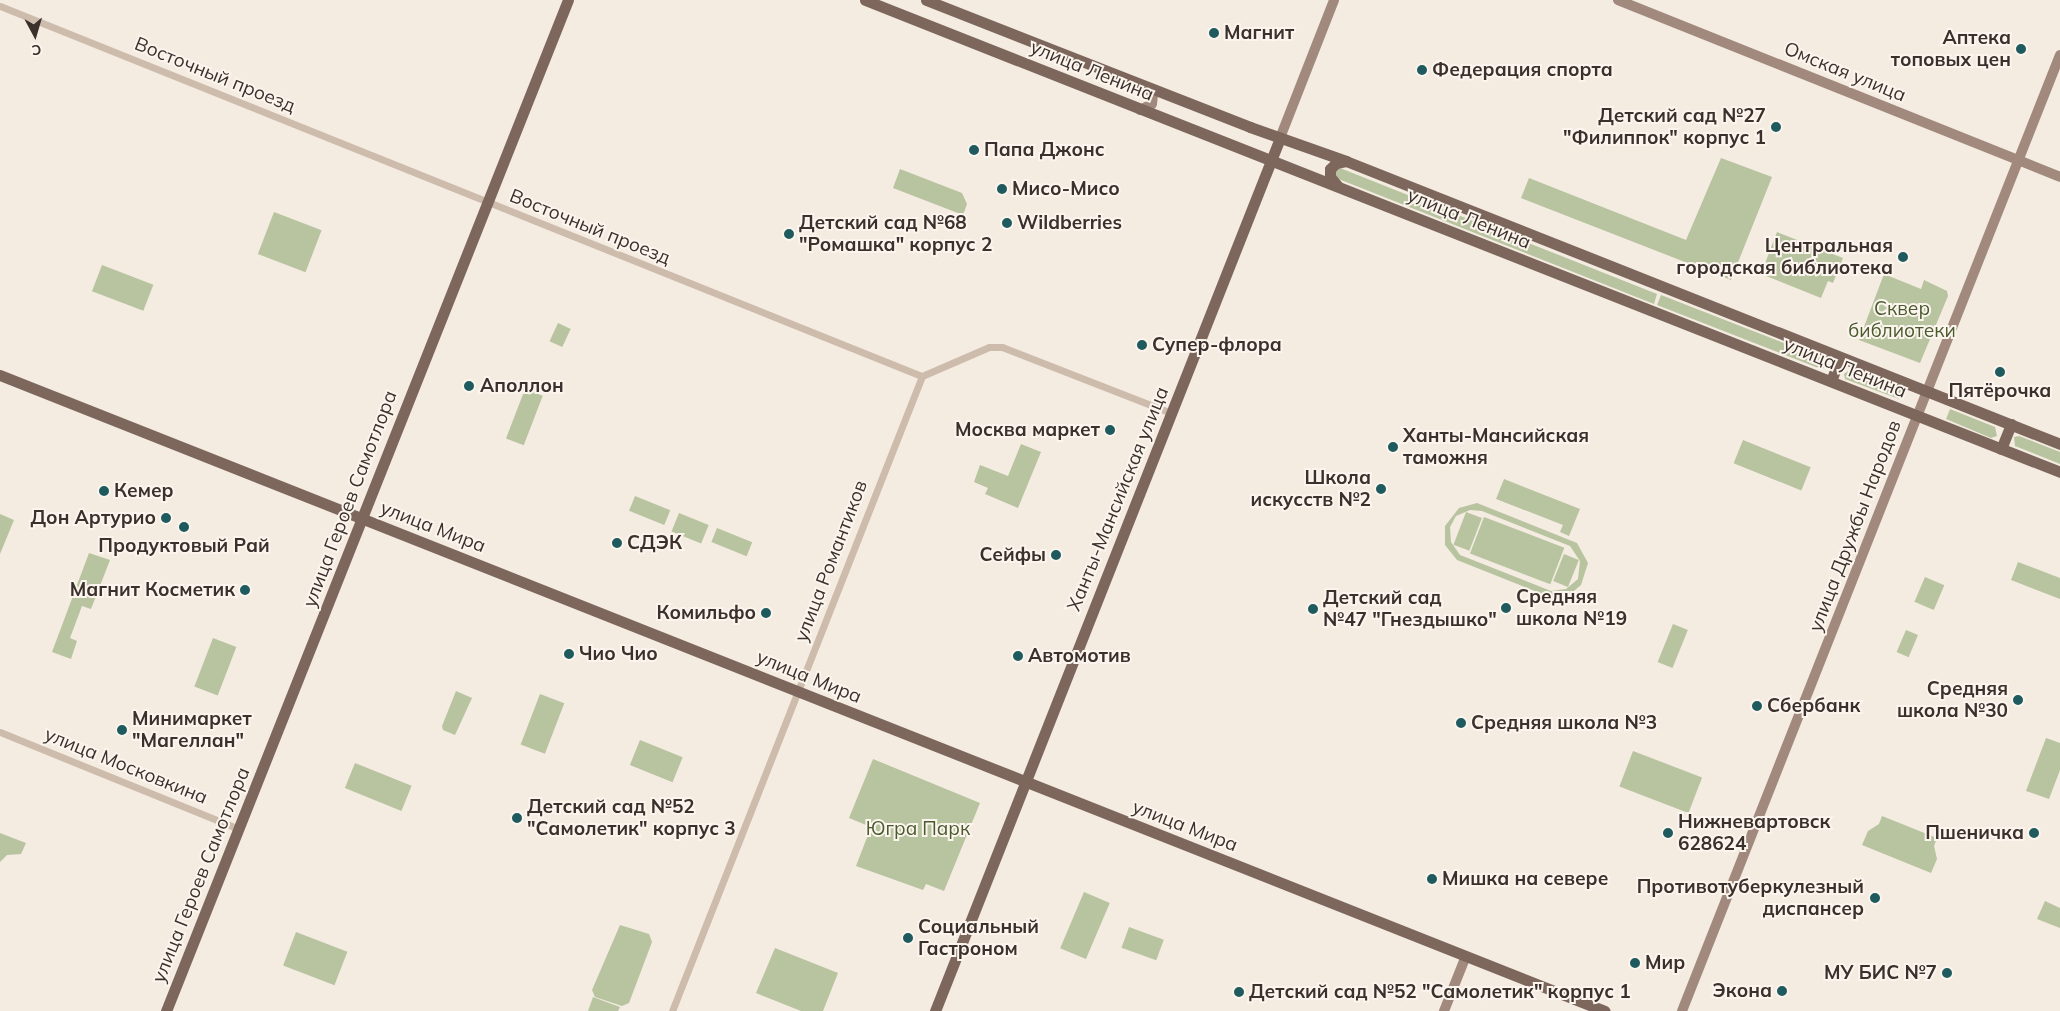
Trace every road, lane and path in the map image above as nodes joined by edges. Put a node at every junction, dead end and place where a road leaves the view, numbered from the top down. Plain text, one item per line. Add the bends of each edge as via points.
1 (568, 0) edge
2 (865, 0) edge
3 (926, 0) edge
4 (1334, 0) edge
5 (1618, 0) edge
6 (0, 6) edge
7 (2060, 54) edge
8 (1148, 88) junction
9 (1140, 110) junction
10 (1280, 138) junction
11 (1272, 160) junction
12 (2018, 160) junction
13 (1346, 161) junction
14 (2060, 177) edge
15 (1338, 186) junction
16 (487, 203) junction
17 (1840, 358) junction
18 (0, 375) edge
19 (922, 376) junction
20 (1831, 382) junction
21 (1927, 391) junction
22 (1171, 413) junction
23 (1917, 416) junction
24 (2010, 424) junction
25 (2060, 444) edge
26 (2001, 449) junction
27 (2060, 472) edge
28 (362, 518) junction
29 (798, 691) junction
30 (0, 732) edge
31 (1024, 782) junction
32 (239, 829) junction
33 (1466, 956) junction
34 (166, 1011) edge
35 (672, 1011) edge
36 (935, 1011) edge
37 (1444, 1011) edge
38 (1605, 1011) edge
39 (1682, 1011) edge

1 - 16 main road, улица Героев Самотлора
2 - 9 main road, улица Ленина
3 - 8 main road, улица Ленина
4 - 10 street, Ханты-Мансийская улица
5 - 12 street, Омская улица
6 - 16 street, Восточный проезд
7 - 12 street, улица Дружбы Народов
8 - 9 street via 1153,95 1152,104
8 - 10 main road, улица Ленина
9 - 11 main road, улица Ленина
10 - 11 main road, Ханты-Мансийская улица
10 - 13 main road, улица Ленина
11 - 15 main road, улица Ленина
11 - 22 main road, Ханты-Мансийская улица
12 - 14 street, Омская улица
12 - 21 street, улица Дружбы Народов
13 - 15 main road via 1336,162 1330,169 1330,177
13 - 17 main road, улица Ленина
15 - 20 main road, улица Ленина
16 - 19 street, Восточный проезд
16 - 28 main road, улица Героев Самотлора
17 - 20 main road
17 - 21 main road, улица Ленина
18 - 28 main road, улица Мира
19 - 22 street via 989,347 1002,347
19 - 29 street, улица Романтиков
20 - 23 main road, улица Ленина
21 - 23 street, улица Дружбы Народов
21 - 24 main road, улица Ленина
22 - 31 main road, Ханты-Мансийская улица
23 - 26 main road, улица Ленина
23 - 39 street, улица Дружбы Народов
24 - 25 main road, улица Ленина
24 - 26 main road
26 - 27 main road, улица Ленина
28 - 29 main road, улица Мира
28 - 32 main road, улица Героев Самотлора
29 - 31 main road, улица Мира
29 - 35 street, улица Романтиков
30 - 32 street, улица Московкина
31 - 33 main road, улица Мира
31 - 36 main road, Ханты-Мансийская улица
32 - 34 main road, улица Героев Самотлора
33 - 37 street
33 - 38 main road, улица Мира

